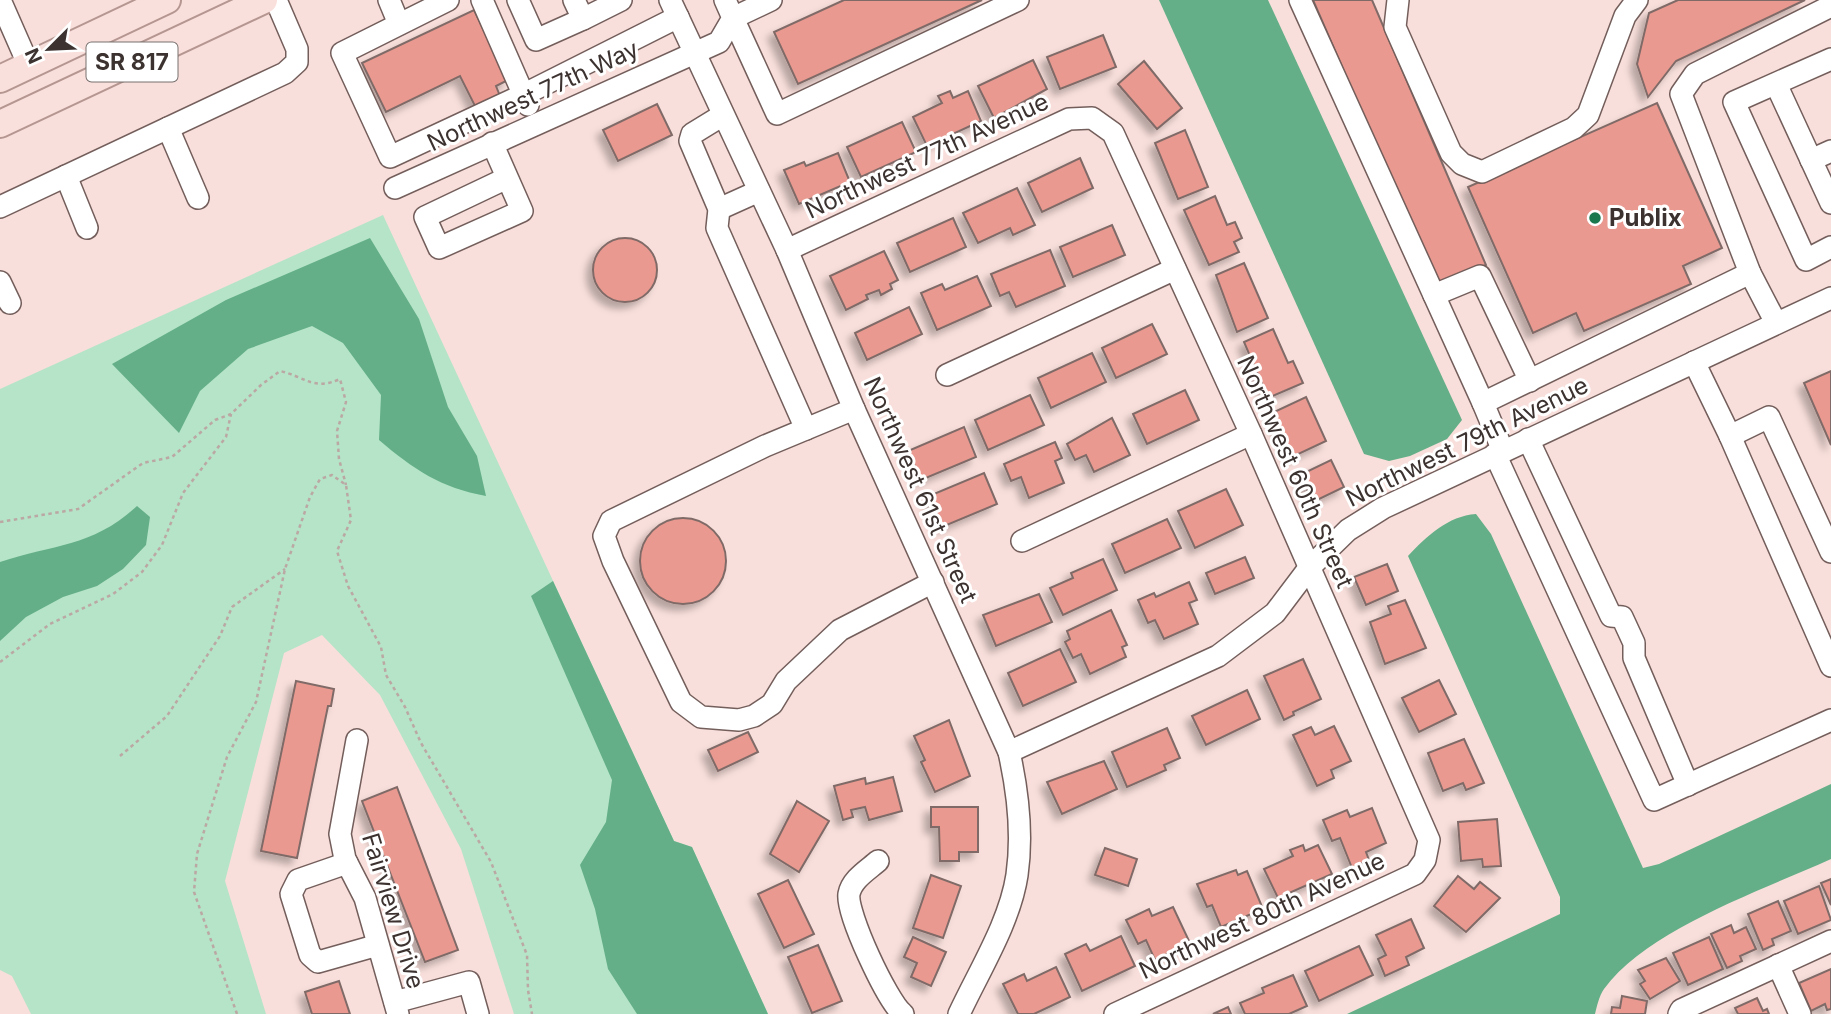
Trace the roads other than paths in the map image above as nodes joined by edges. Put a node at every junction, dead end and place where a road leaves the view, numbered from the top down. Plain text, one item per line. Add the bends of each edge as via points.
1 (0, 0) edge
2 (167, 0) edge
3 (264, 0) edge
4 (276, 0) edge
5 (388, 0) edge
6 (448, 0) edge
7 (482, 0) edge
8 (518, 0) edge
9 (621, 0) edge
10 (771, 0) edge
11 (1300, 0) edge
12 (1398, 0) edge
13 (1637, 0) edge
14 (1011, 1) edge
15 (1831, 6) edge
16 (578, 9) edge
17 (674, 9) edge
18 (729, 9) edge
19 (406, 14) edge
20 (693, 51) junction
21 (1831, 59) edge
22 (29, 66) junction
23 (0, 79) edge
24 (1776, 84) junction
25 (523, 95) junction
26 (723, 115) junction
27 (1092, 118) joint
28 (536, 123) junction
29 (0, 124) edge
30 (168, 128) junction
31 (492, 143) junction
32 (1831, 151) edge
33 (1811, 160) junction
34 (66, 176) junction
35 (507, 178) dead end
36 (395, 188) dead end
37 (759, 191) junction
38 (1829, 194) edge
39 (198, 198) dead end
40 (0, 207) edge
41 (719, 209) junction
42 (87, 228) dead end
43 (1831, 247) edge
44 (786, 250) junction
45 (1175, 270) junction
46 (1749, 273) junction
47 (0, 282) edge
48 (1434, 295) junction
49 (1831, 298) edge
50 (10, 303) dead end
51 (1776, 323) junction
52 (1694, 362) junction
53 (947, 375) dead end
54 (1530, 381) junction
55 (1483, 403) junction
56 (854, 409) junction
57 (806, 429) junction
58 (1251, 434) junction
59 (1730, 436) junction
60 (1528, 439) junction
61 (1499, 452) junction
62 (1022, 541) dead end
63 (1831, 552) edge
64 (1309, 568) junction
65 (933, 582) junction
66 (1831, 666) edge
67 (1831, 720) edge
68 (357, 740) dead end
69 (1009, 752) junction
70 (1688, 785) junction
71 (1425, 860) joint
72 (878, 862) dead end
73 (347, 863) junction
74 (1831, 940) edge
75 (378, 945) junction
76 (1778, 965) junction
77 (396, 1008) edge
78 (478, 1014) edge
79 (903, 1014) edge
80 (959, 1014) edge
81 (1115, 1014) edge
82 (1679, 1014) edge
83 (1800, 1014) edge

1 - 22 street
2 - 22 main road, SR 817
3 - 29 main road, SR 817
4 - 30 street via 297,49 297,62 285,73
5 - 19 street
6 - 19 street
7 - 25 street
8 - 16 street via 536,40
9 - 16 street
10 - 18 street
11 - 48 street
12 - 13 street via 1395,27 1451,153 1462,164 1482,172 1574,128 1588,115 1625,16
14 - 18 street via 777,114
15 - 46 street via 1695,74 1681,94
17 - 20 street, Northwest 61st Street
17 - 25 street
18 - 20 street, Northwest 77th Way via 719,42
19 - 25 street via 342,52 390,157
20 - 26 street, Northwest 61st Street
20 - 28 street, Northwest 77th Way
21 - 24 street
22 - 23 main road, SR 817
24 - 33 street
24 - 43 street via 1734,103 1805,260
25 - 28 street
26 - 37 street, Northwest 61st Street
26 - 41 street via 692,134 690,141
27 - 44 street, Northwest 77th Avenue via 1069,119
27 - 45 street, Northwest 60th Street via 1113,133
28 - 31 street, Northwest 77th Way
30 - 34 street
30 - 39 street
31 - 35 street
31 - 36 street, Northwest 77th Way
32 - 33 street
33 - 38 street
34 - 40 street
34 - 42 street
37 - 41 street
37 - 44 street, Northwest 61st Street
41 - 57 street via 717,228
44 - 56 street, Northwest 61st Street
45 - 53 street
45 - 58 street, Northwest 60th Street
46 - 51 street
46 - 54 street
47 - 50 street
48 - 54 street via 1480,276
48 - 55 street
49 - 51 street, Northwest 79th Avenue
51 - 52 street, Northwest 79th Avenue
52 - 59 street
52 - 60 street, Northwest 79th Avenue
54 - 55 street
55 - 61 street
56 - 57 street
56 - 65 street, Northwest 61st Street
57 - 65 street via 611,521 604,536 681,702 701,717 739,720 754,716 772,704 786,681 840,630
58 - 62 street
58 - 64 street, Northwest 60th Street
59 - 63 street via 1769,417
59 - 66 street
60 - 61 street, Northwest 79th Avenue
60 - 70 street via 1611,616 1622,617 1634,643 1634,658
61 - 64 street, Northwest 79th Avenue via 1359,522
61 - 70 street via 1654,800
64 - 69 street, Northwest 79th Avenue via 1275,613 1218,656
64 - 71 street, Northwest 60th Street via 1429,840
65 - 69 street, Northwest 61st Street
67 - 70 street
68 - 73 street, Fairview Drive via 340,834
69 - 80 street, Northwest 61st Street via 1018,792 1017,877
71 - 81 street, Northwest 80th Avenue via 1415,874
72 - 79 street via 854,882 849,895 858,929
73 - 75 street, Fairview Drive via 365,898
73 - 75 street via 298,880 290,894 310,955 318,962
74 - 76 street
75 - 77 street, Fairview Drive
76 - 82 street
76 - 83 street
77 - 78 street via 469,982

